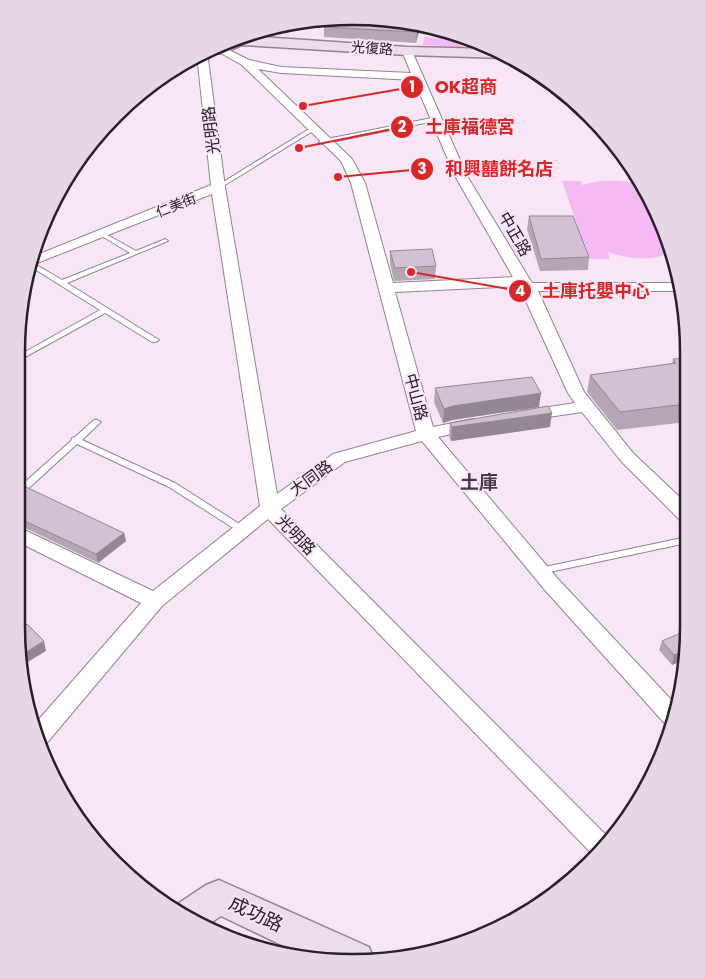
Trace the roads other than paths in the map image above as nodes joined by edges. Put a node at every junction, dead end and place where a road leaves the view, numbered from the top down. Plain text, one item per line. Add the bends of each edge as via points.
1 (254, 40) edge
2 (407, 51) junction
3 (485, 53) edge
4 (218, 54) edge
5 (209, 58) edge
6 (246, 63) junction
7 (418, 77) junction
8 (437, 119) junction
9 (321, 137) junction
10 (218, 187) junction
11 (102, 234) junction
12 (165, 241) dead end
13 (135, 253) junction
14 (39, 259) edge
15 (36, 267) edge
16 (62, 283) junction
17 (525, 284) junction
18 (673, 287) edge
19 (385, 288) junction
20 (105, 310) junction
21 (155, 340) dead end
22 (25, 355) edge
23 (586, 406) junction
24 (509, 418) edge
25 (490, 421) edge
26 (97, 422) dead end
27 (426, 434) junction
28 (75, 440) junction
29 (25, 487) edge
30 (680, 508) edge
31 (270, 509) junction
32 (241, 529) junction
33 (25, 537) edge
34 (680, 541) edge
35 (540, 571) junction
36 (155, 601) junction
37 (669, 712) edge
38 (42, 732) edge
39 (598, 844) edge
40 (194, 913) edge
41 (341, 953) edge

1 - 2 street, 光復路
2 - 3 street, 光復路
2 - 7 street, 中正路
4 - 6 street, 中山路
5 - 10 street, 光明路
6 - 7 street via 281,70
6 - 9 street, 中山路
7 - 8 street, 中正路
8 - 9 lane, 仁美街
8 - 17 street, 中正路 via 461,176
9 - 10 lane, 仁美街
9 - 19 street, 中山路 via 346,159 358,183
10 - 11 street, 仁美街
10 - 31 street, 光明路
11 - 13 lane
11 - 14 street, 仁美街
12 - 13 lane
13 - 16 lane
15 - 16 lane
16 - 20 lane
17 - 18 street
17 - 19 street
17 - 23 street, 中正路 via 576,392
19 - 27 street, 中山路
20 - 21 lane
20 - 22 lane
23 - 24 street
23 - 30 street, 中正路 via 627,457
25 - 27 street, 大同路
26 - 28 lane
27 - 31 street, 大同路 via 339,458
27 - 35 street, 中山路
28 - 29 lane
28 - 32 lane via 172,485
31 - 32 street, 大同路
31 - 39 street, 光明路
32 - 36 street, 大同路
33 - 36 street
34 - 35 lane
35 - 37 street, 中山路
36 - 38 street, 大同路
40 - 41 street, 成功路 via 219,897

